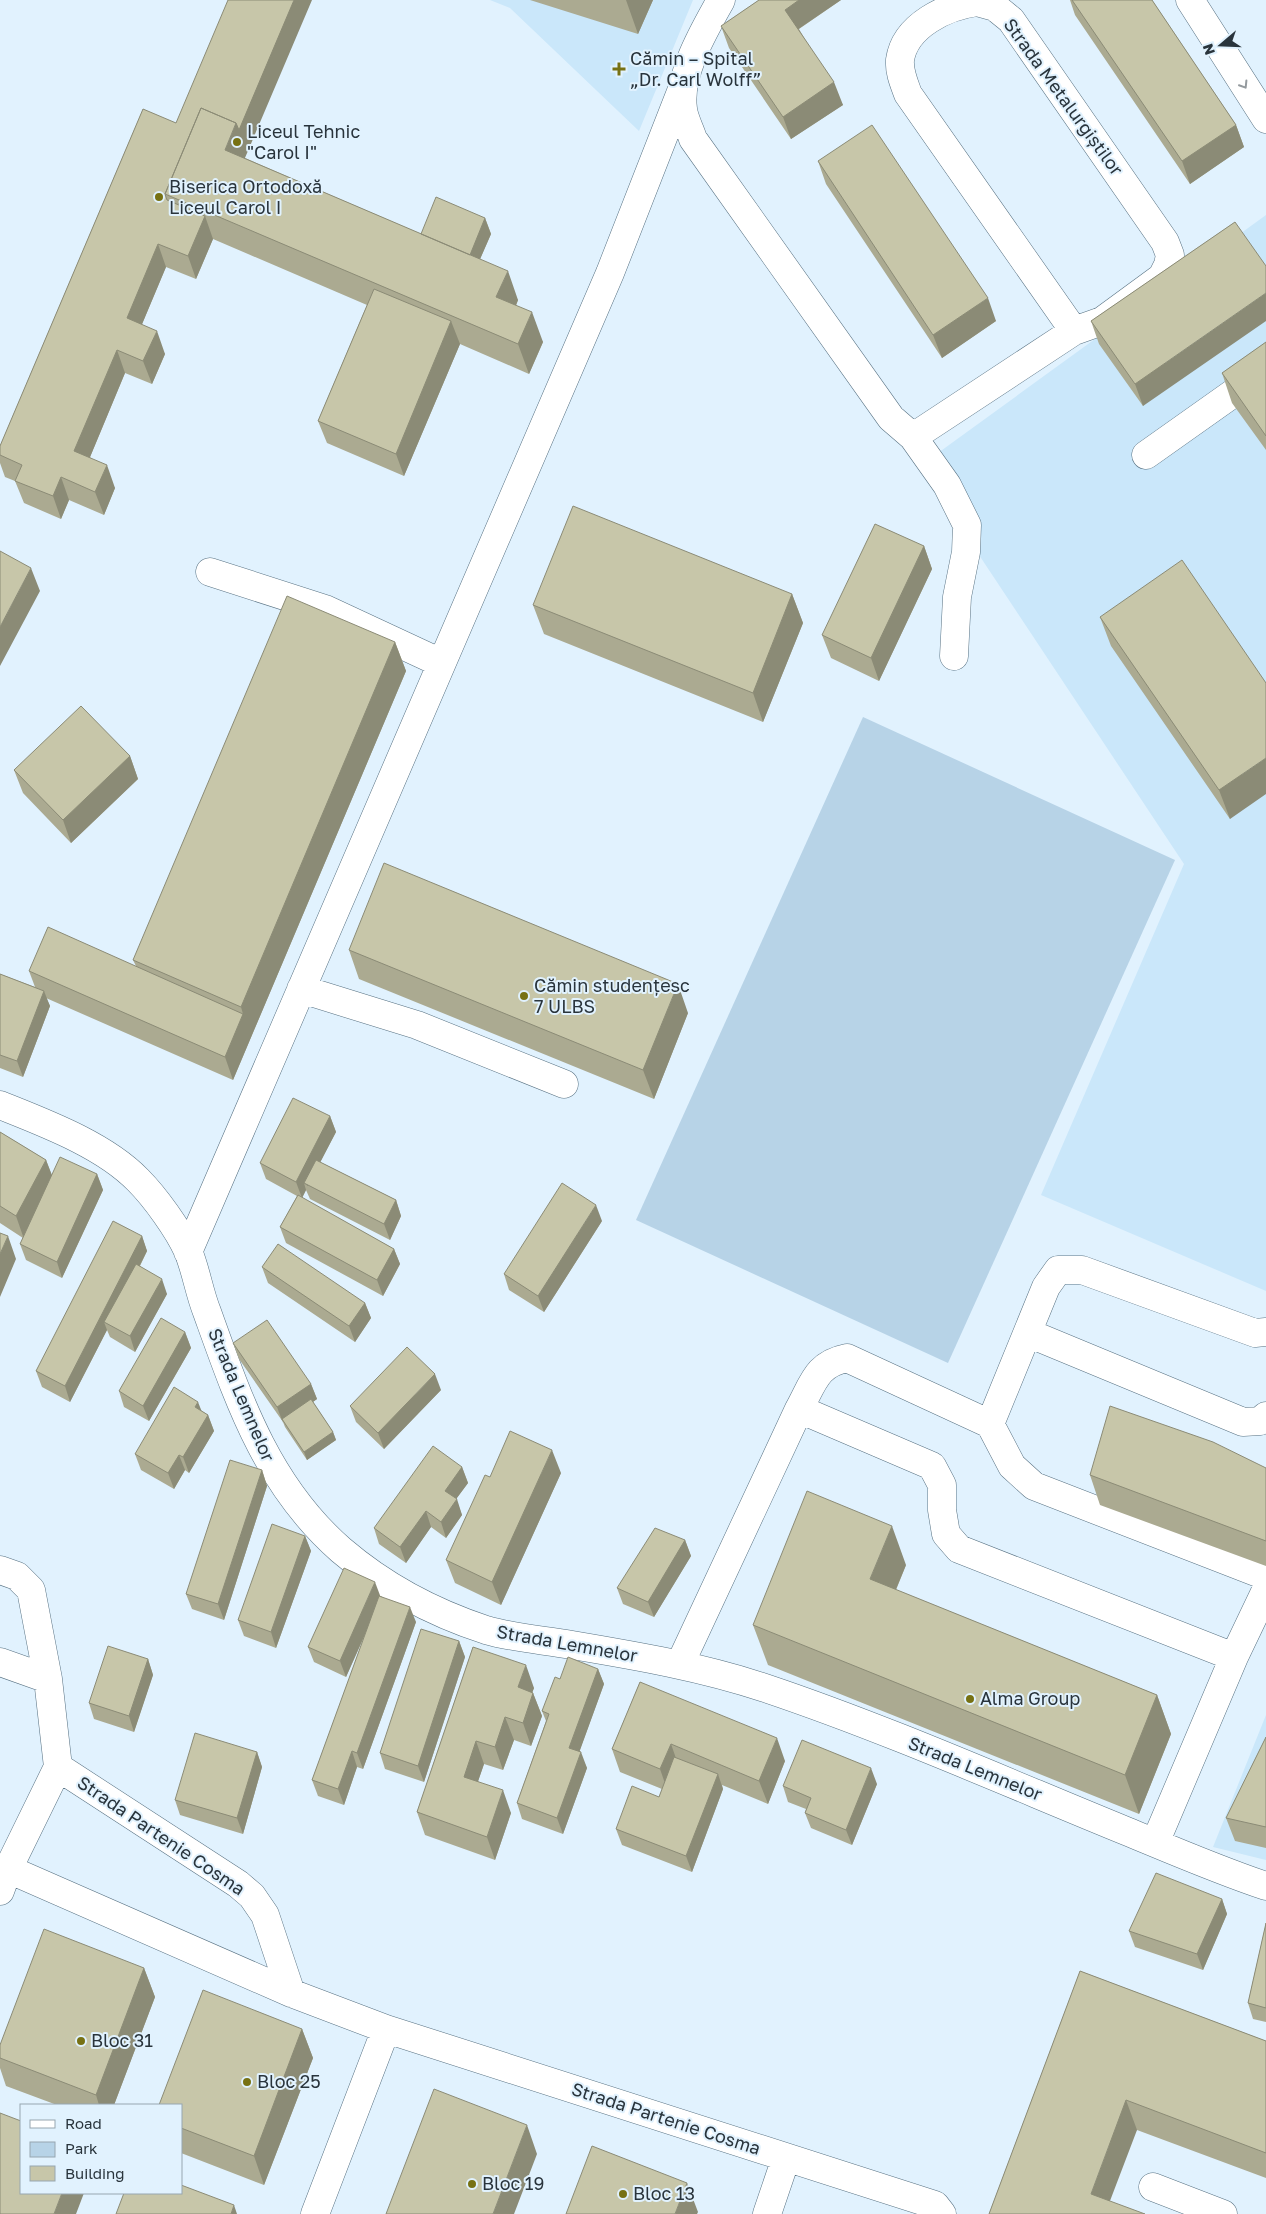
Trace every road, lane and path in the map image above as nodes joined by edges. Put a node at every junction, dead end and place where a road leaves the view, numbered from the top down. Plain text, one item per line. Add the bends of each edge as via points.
1 (721, 0) edge
2 (1190, 0) edge
3 (684, 84) junction
4 (1266, 119) edge
5 (1074, 331) junction
6 (1266, 370) edge
7 (913, 437) junction
8 (1146, 455) dead end
9 (210, 572) dead end
10 (954, 656) dead end
11 (441, 663) junction
12 (301, 989) junction
13 (564, 1084) dead end
14 (0, 1105) edge
15 (188, 1252) junction
16 (1266, 1332) edge
17 (1028, 1333) junction
18 (799, 1409) junction
19 (1266, 1416) edge
20 (990, 1424) junction
21 (0, 1570) edge
22 (1266, 1576) edge
23 (1266, 1590) edge
24 (1234, 1657) junction
25 (0, 1662) edge
26 (680, 1664) junction
27 (48, 1679) junction
28 (58, 1768) junction
29 (1155, 1843) junction
30 (4, 1880) edge
31 (1266, 1886) edge
32 (291, 1993) junction
33 (386, 2029) junction
34 (786, 2158) junction
35 (1153, 2187) dead end
36 (315, 2214) edge
37 (767, 2214) edge
38 (942, 2214) edge
39 (1223, 2214) edge

1 - 3 street via 696,47
2 -> 4 street
3 - 7 street via 683,109 693,139 891,418
3 - 11 street via 610,273
5 - 5 street, Strada Metalurgiștilor via 1102,321 1162,277 1170,254 1166,242 1011,20 995,6 977,2 960,4 939,13 905,43 900,60 901,75 908,94
5 - 7 street, Strada Metalurgiștilor
6 - 8 street
7 - 10 street via 947,485 967,525 966,552 957,597
9 - 11 street via 325,609
11 - 12 street
12 - 13 street via 417,1025
12 - 15 street
14 - 15 street, Strada Lemnelor via 46,1123 97,1149 136,1178 159,1204
15 - 26 street, Strada Lemnelor via 201,1298 255,1437 301,1510 341,1550 381,1580 437,1612 490,1631
16 - 17 street via 1255,1332 1082,1270 1058,1270 1046,1287
17 - 19 street via 1243,1422
17 - 20 street
18 - 20 street via 821,1369 847,1358
18 - 24 street via 932,1466 942,1485 946,1534 959,1549
18 - 26 street
20 - 22 street via 1012,1466 1034,1486
21 - 27 street, Strada Partenie Cosma via 17,1576 31,1590
23 - 24 street
24 - 29 street
25 - 27 street
26 - 29 street, Strada Lemnelor via 761,1686 851,1718
27 - 28 street, Strada Partenie Cosma
28 - 30 street, Strada Partenie Cosma
28 - 32 street, Strada Partenie Cosma via 252,1896 264,1915
29 - 31 street, Strada Lemnelor
30 - 32 street, Strada Partenie Cosma
32 - 33 street, Strada Partenie Cosma
33 - 34 street, Strada Partenie Cosma
33 - 36 street
34 - 37 street
34 - 38 street, Strada Partenie Cosma via 935,2205
35 - 39 street

